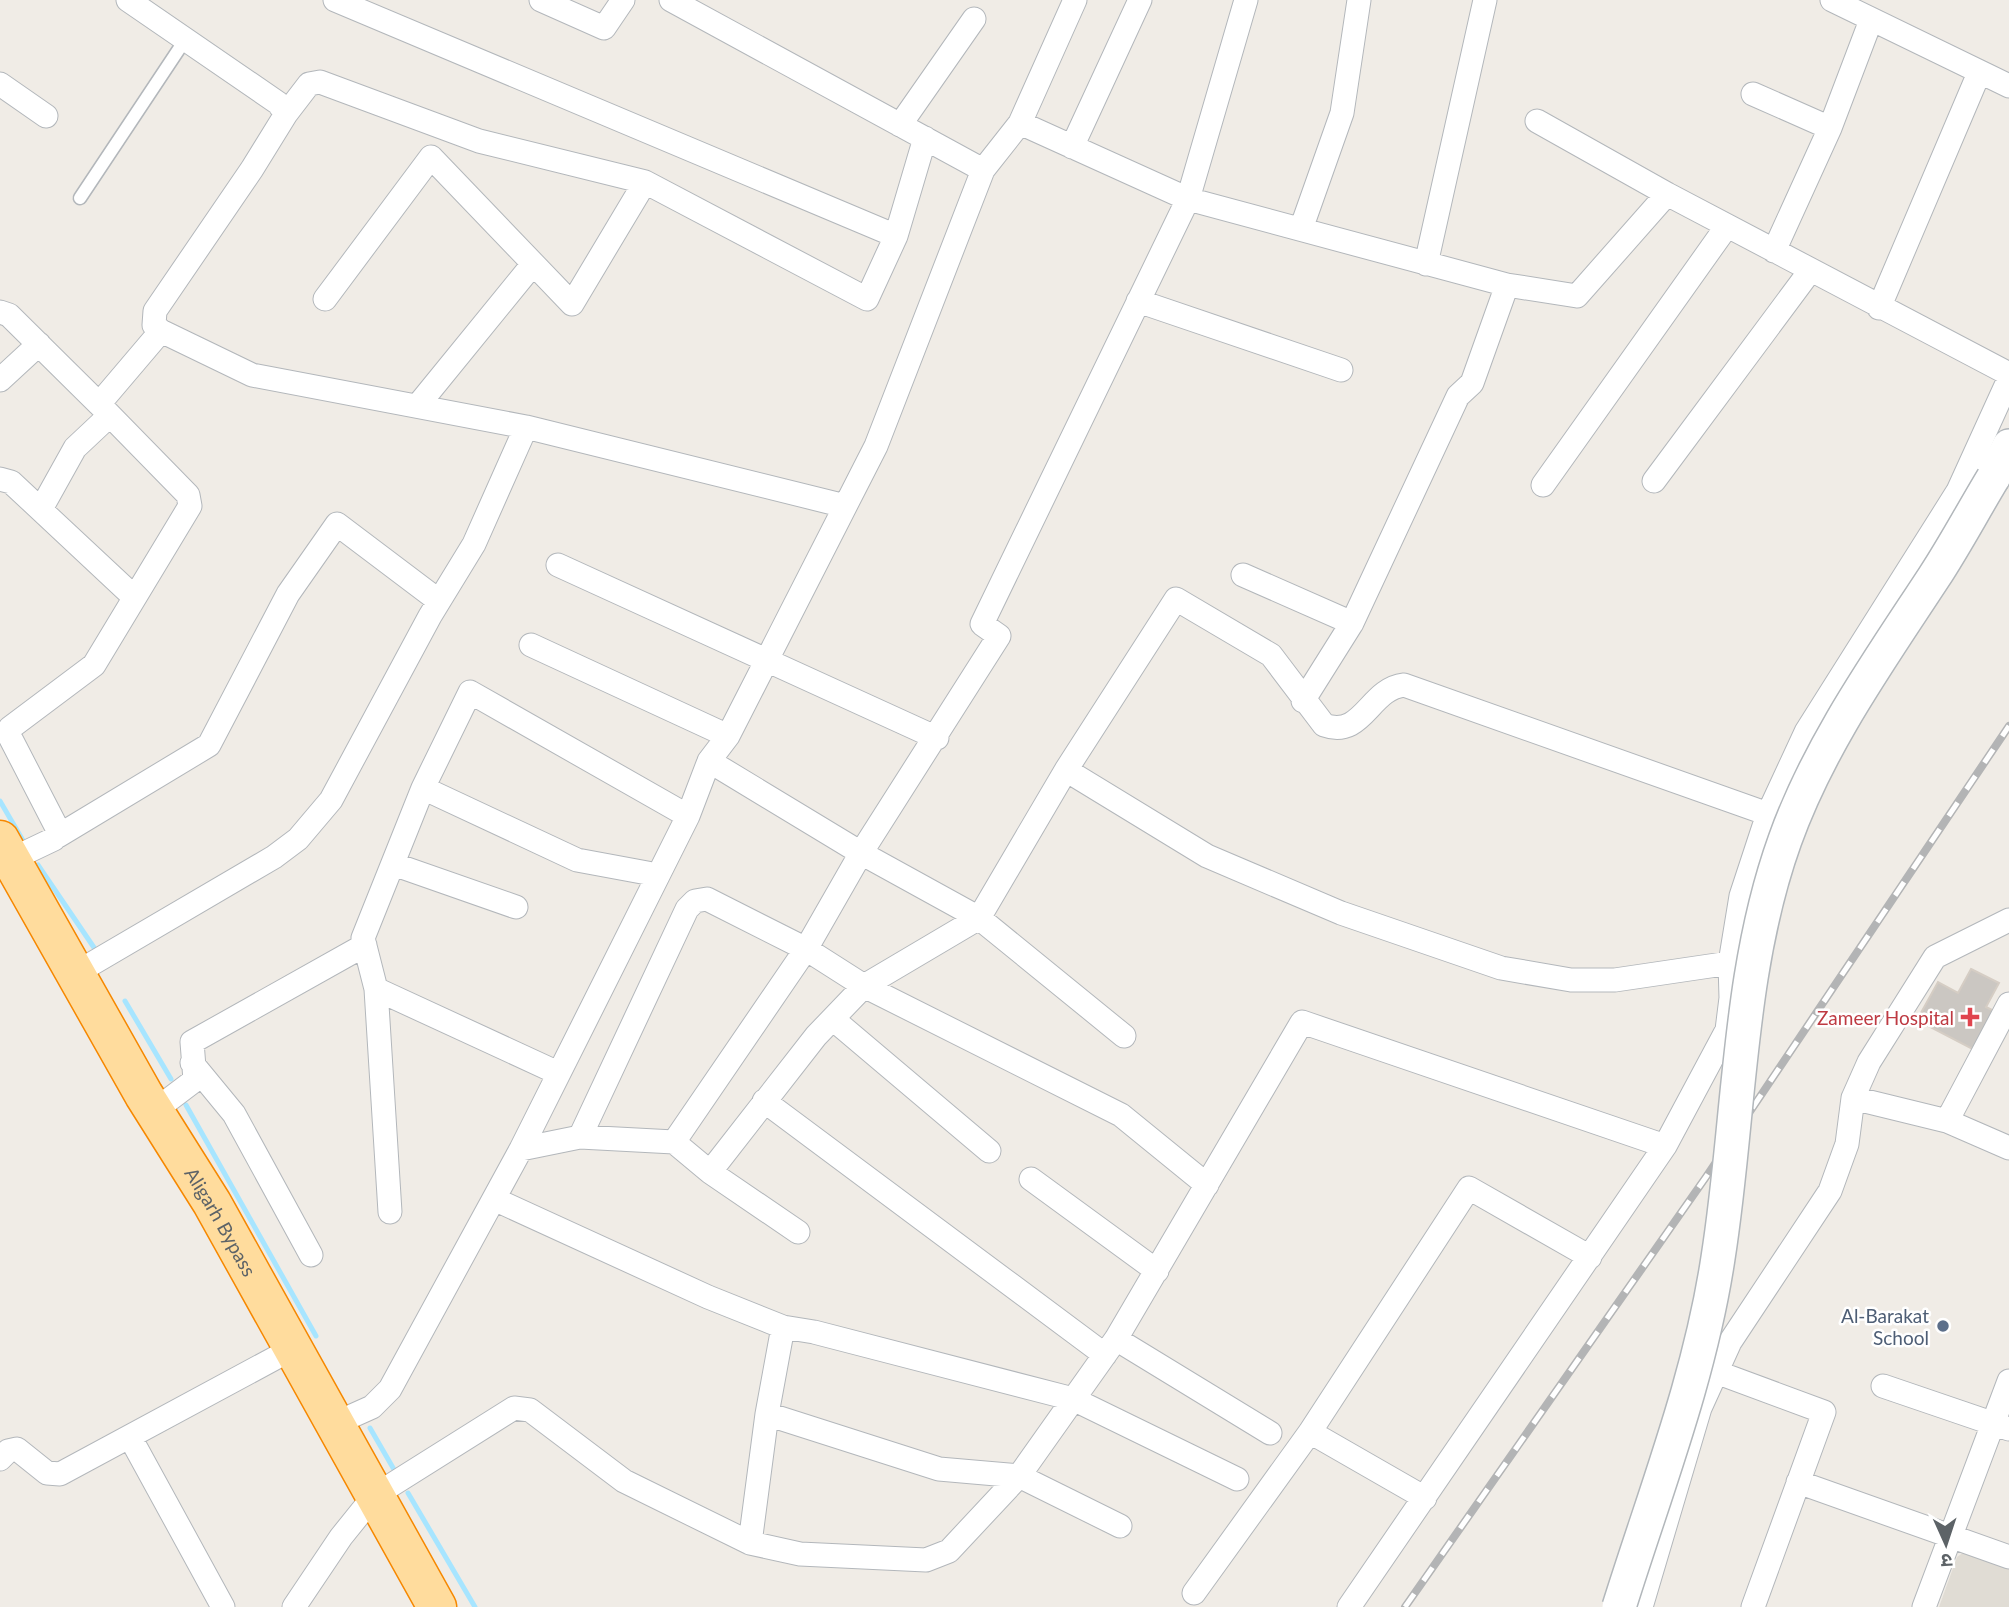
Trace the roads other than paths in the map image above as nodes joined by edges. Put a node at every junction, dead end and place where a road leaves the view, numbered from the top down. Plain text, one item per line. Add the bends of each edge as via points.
1 (128, 0) edge
2 (335, 0) edge
3 (541, 0) edge
4 (624, 0) edge
5 (671, 0) edge
6 (1075, 0) edge
7 (1140, 0) edge
8 (1246, 0) edge
9 (1359, 0) edge
10 (1485, 0) edge
11 (1832, 0) edge
12 (974, 19) dead end
13 (1871, 20) junction
14 (185, 40) junction
15 (1979, 73) junction
16 (0, 84) edge
17 (2009, 86) edge
18 (1753, 94) dead end
19 (286, 114) junction
20 (46, 116) dead end
21 (1537, 121) dead end
22 (1020, 123) junction
23 (900, 125) junction
24 (1830, 128) junction
25 (925, 138) junction
26 (1072, 146) junction
27 (983, 170) junction
28 (645, 182) junction
29 (1667, 194) junction
30 (80, 198) dead end
31 (1188, 199) junction
32 (1727, 226) junction
33 (1301, 229) junction
34 (896, 236) junction
35 (1774, 251) junction
36 (533, 264) junction
37 (1426, 264) junction
38 (1810, 271) junction
39 (1507, 285) junction
40 (325, 299) dead end
41 (1139, 301) junction
42 (1879, 308) junction
43 (0, 312) edge
44 (161, 331) junction
45 (39, 344) junction
46 (1341, 370) dead end
47 (2009, 377) edge
48 (0, 380) edge
49 (419, 404) junction
50 (103, 411) junction
51 (526, 426) junction
52 (2009, 446) edge
53 (2, 476) edge
54 (1654, 481) dead end
55 (1543, 485) dead end
56 (845, 506) junction
57 (41, 509) junction
58 (558, 565) dead end
59 (1243, 575) dead end
60 (134, 597) junction
61 (439, 601) junction
62 (1352, 623) junction
63 (531, 645) dead end
64 (768, 658) junction
65 (1303, 701) junction
66 (5, 724) edge
67 (729, 736) junction
68 (937, 738) junction
69 (709, 761) junction
70 (1066, 769) junction
71 (423, 788) junction
72 (1768, 814) junction
73 (688, 817) junction
74 (58, 836) junction
75 (6, 849) edge
76 (862, 852) junction
77 (393, 864) junction
78 (658, 876) junction
79 (516, 907) dead end
80 (979, 918) junction
81 (2009, 920) edge
82 (365, 945) junction
83 (806, 949) junction
84 (1730, 963) junction
85 (76, 974) junction
86 (864, 986) junction
87 (376, 989) junction
88 (2009, 1004) edge
89 (834, 1020) junction
90 (1124, 1036) dead end
91 (192, 1063) junction
92 (558, 1073) junction
93 (1853, 1098) junction
94 (764, 1101) junction
95 (154, 1111) junction
96 (1947, 1121) junction
97 (580, 1137) junction
98 (674, 1142) junction
99 (1665, 1146) junction
100 (2009, 1148) edge
101 (522, 1149) junction
102 (989, 1150) dead end
103 (710, 1172) junction
104 (1031, 1179) dead end
105 (1207, 1185) junction
106 (494, 1199) junction
107 (390, 1212) dead end
108 (799, 1232) dead end
109 (311, 1255) dead end
110 (1590, 1257) junction
111 (1157, 1271) junction
112 (783, 1327) junction
113 (1110, 1347) junction
114 (292, 1349) junction
115 (1716, 1372) junction
116 (2009, 1381) edge
117 (1883, 1386) dead end
118 (1073, 1399) junction
119 (767, 1414) junction
120 (334, 1424) junction
121 (2000, 1426) edge
122 (1310, 1432) junction
123 (1269, 1433) dead end
124 (130, 1437) junction
125 (0, 1459) edge
126 (1019, 1476) junction
127 (1237, 1479) dead end
128 (1798, 1482) junction
129 (374, 1496) junction
130 (1425, 1498) junction
131 (1120, 1526) dead end
132 (1950, 1536) junction
133 (750, 1542) junction
134 (2009, 1557) edge
135 (1194, 1593) dead end
136 (223, 1607) edge
137 (294, 1607) edge
138 (437, 1607) edge
139 (1349, 1607) edge
140 (1619, 1607) edge
141 (1641, 1607) edge
142 (1752, 1607) edge
143 (1924, 1607) edge

1 - 14 street
2 - 34 street
3 - 4 street via 604,27
5 - 23 street
6 - 22 street
7 - 26 street
8 - 31 street
9 - 33 street via 1342,113
10 - 37 street
11 - 13 street
12 - 23 street
13 - 15 street
13 - 24 street
14 - 19 street via 278,103
14 - 30 lane
15 - 17 street
15 - 42 street
16 - 20 street
18 - 24 street
19 - 28 street via 309,84 320,82 479,141
19 - 44 street via 155,311 154,325
21 - 29 street
22 - 26 street
22 - 27 street
23 - 25 street
24 - 35 street
25 - 27 street
25 - 34 street
26 - 31 street
27 - 56 street via 876,446
28 - 34 street via 867,299
28 - 36 street via 572,304
29 - 32 street
29 - 39 street via 1577,296
31 - 33 street
31 - 41 street
32 - 35 street
32 - 55 street
33 - 37 street
35 - 38 street
36 - 40 street via 431,157
36 - 49 street
37 - 39 street
38 - 42 street
38 - 54 street
39 - 62 street via 1472,383 1458,396
41 - 46 street
41 - 68 street via 982,624 999,636
42 - 47 street
43 - 45 street
44 - 49 street via 252,375
44 - 50 street
45 - 48 street
45 - 50 street
47 - 72 street via 1958,491 1806,732
49 - 51 street
50 - 57 street via 75,448
50 - 60 street via 189,500 188,512
51 - 56 street
51 - 61 street via 474,544
52 - 140 main road, bridge via 1937,572 1860,689 1825,751 1785,839 1755,960 1705,1335
53 - 57 street
56 - 64 street
57 - 60 street
58 - 64 street
59 - 62 street
60 - 66 street via 94,665
61 - 74 street via 337,524 288,594 209,745
61 - 85 street via 314,824 274,857
62 - 65 street
63 - 67 street
64 - 67 street
64 - 68 street
65 - 70 street via 1271,655 1176,599
65 - 72 street via 1324,725 1337,730 1354,725 1380,694 1404,685
66 - 74 street via 59,827
67 - 69 street
68 - 76 street
69 - 73 street
69 - 76 street
70 - 80 street
70 - 84 street via 1207,856 1341,913 1502,968 1571,980 1615,980
71 - 73 street via 470,692
71 - 77 street
71 - 78 street via 578,860
72 - 84 street via 1741,896
73 - 78 street
74 - 75 street
75 - 85 highway, Aligarh Bypass
76 - 80 street
76 - 83 street
77 - 79 street
77 - 82 street via 363,938
78 - 92 street
80 - 86 street
80 - 90 street
81 - 93 street via 1936,957 1869,1062
82 - 87 street
82 - 91 street via 192,1042
83 - 86 street
83 - 97 street via 719,903 695,901 687,909
83 - 98 street
84 - 99 street via 1727,1030
85 - 95 highway, Aligarh Bypass
86 - 89 street
86 - 105 street via 1121,1115
87 - 92 street
87 - 107 street
88 - 96 street
89 - 94 street
89 - 102 street
91 - 95 street via 192,1085
91 - 109 street via 234,1114
92 - 101 street
93 - 96 street
93 - 115 street via 1847,1144 1830,1191 1730,1342
94 - 103 street
94 - 113 street
95 - 114 highway, Aligarh Bypass via 212,1203
96 - 100 street
97 - 98 street
97 - 101 street
98 - 103 street
99 - 105 street via 1302,1022
99 - 110 street
101 - 106 street
103 - 108 street
104 - 111 street
105 - 111 street
106 - 112 street
106 - 120 street via 390,1389 372,1407
110 - 122 street via 1469,1188
110 - 130 street
111 - 113 street
112 - 118 street
112 - 119 street
113 - 118 street
113 - 123 street
114 - 120 highway, Aligarh Bypass
114 - 124 street
115 - 128 street via 1824,1412
115 - 141 street via 1700,1408
116 - 121 street
117 - 121 street
118 - 126 street
118 - 127 street
119 - 126 street via 939,1469
119 - 133 street
120 - 129 highway, Aligarh Bypass
121 - 132 street
122 - 130 street
122 - 135 street
124 - 125 street via 54,1476 17,1449
124 - 136 street
126 - 131 street
126 - 133 street via 949,1551 926,1560 800,1554
128 - 132 street
128 - 142 street
129 - 133 street via 514,1408 524,1407 624,1481
129 - 137 street
129 - 138 highway, Aligarh Bypass
130 - 139 street
132 - 134 street
132 - 143 street

